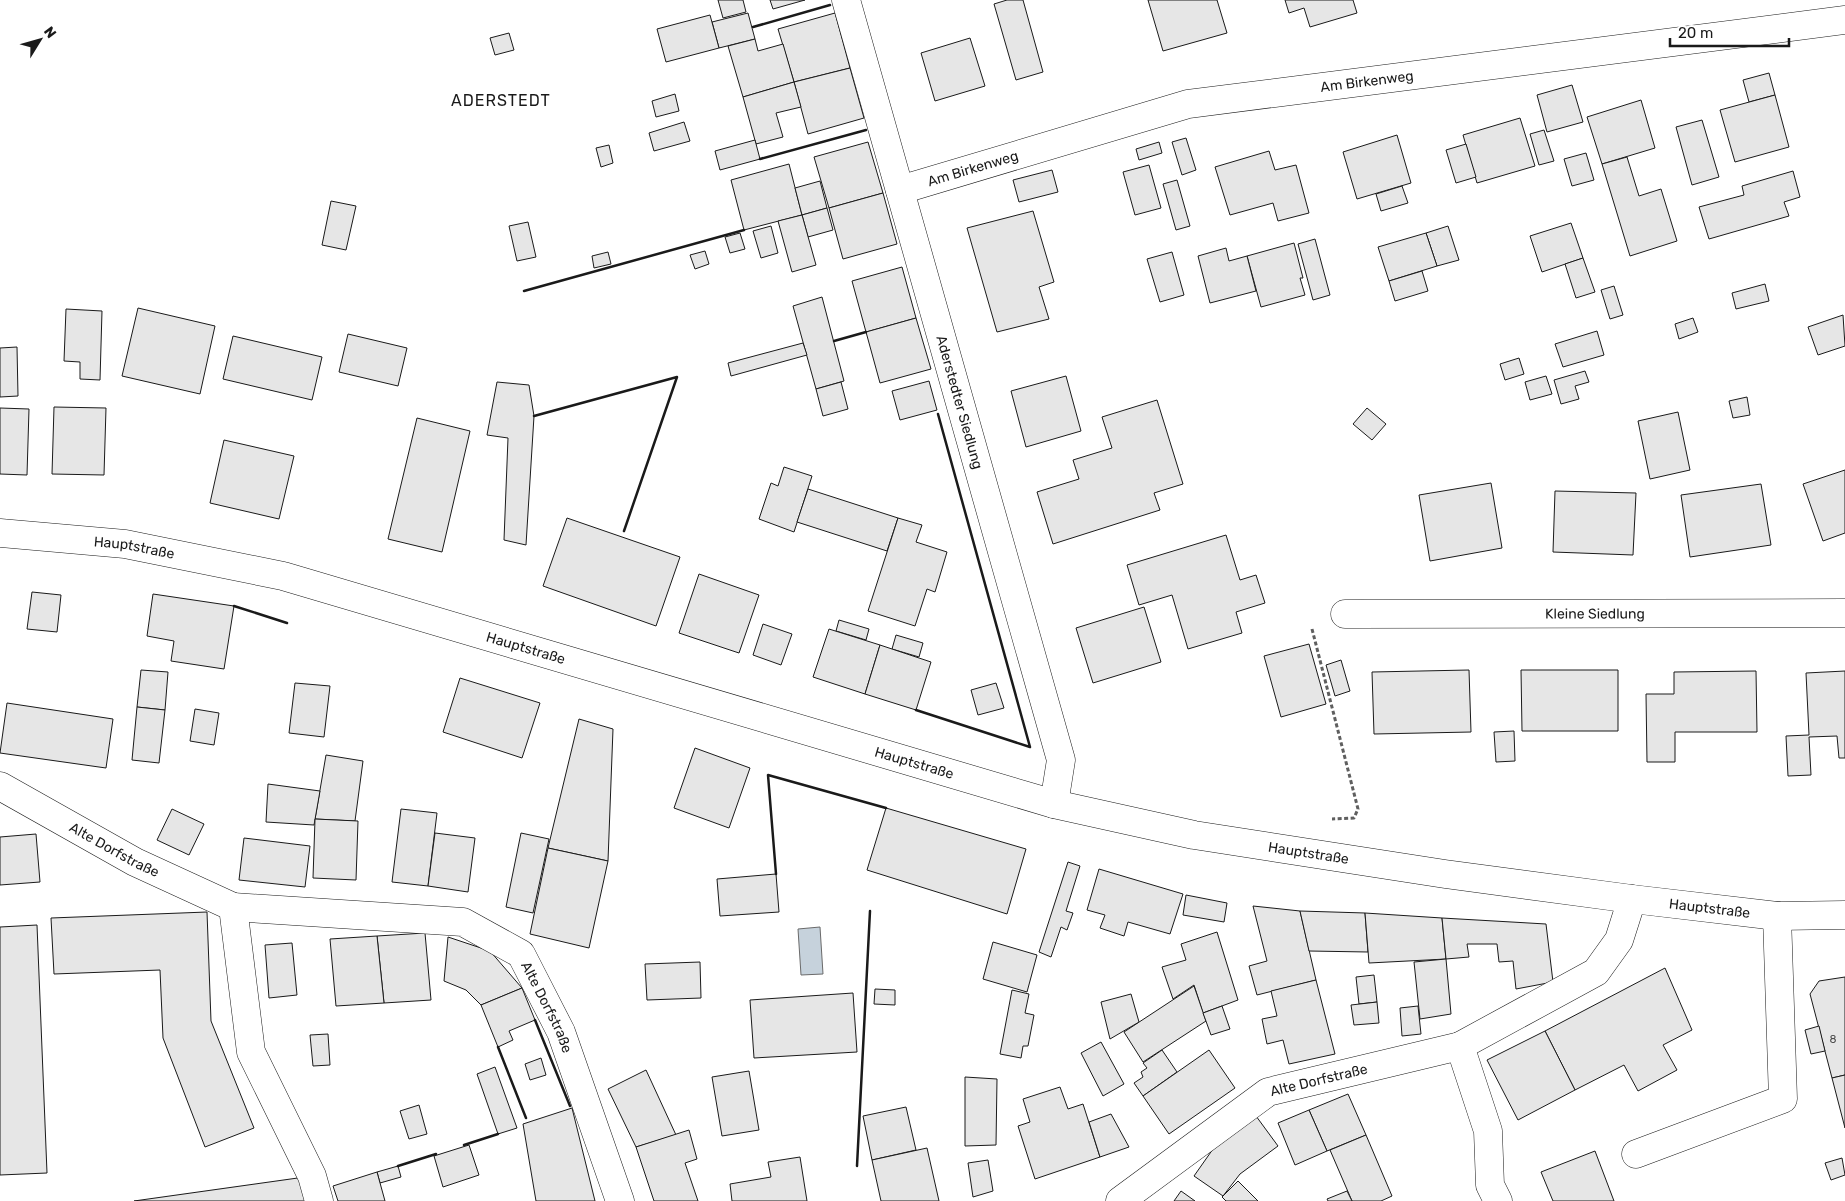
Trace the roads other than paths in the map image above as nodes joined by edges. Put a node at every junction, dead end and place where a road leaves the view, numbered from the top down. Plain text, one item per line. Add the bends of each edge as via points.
1 (846, 0) edge
2 (1845, 20) edge
3 (900, 190) junction
4 (0, 533) edge
5 (1845, 613) edge
6 (1345, 614) road end
7 (0, 786) edge
8 (1054, 804) junction
9 (1632, 899) junction
10 (233, 907) junction
11 (1845, 915) edge
12 (1777, 916) junction
13 (1460, 1046) junction
14 (1636, 1154) dead end
15 (319, 1201) edge
16 (620, 1201) edge
17 (1120, 1201) edge
18 (1498, 1201) edge

1 - 3 street, Aderstedter Siedlung
2 - 3 street, Am Birkenweg via 1188,104
3 - 8 street, Aderstedter Siedlung via 1061,760
4 - 8 street, Hauptstraße via 124,544 283,576
5 - 6 street, Kleine Siedlung
7 - 10 street, Alte Dorfstraße via 135,862
8 - 9 street, Hauptstraße via 1194,835
9 - 12 street, Hauptstraße
9 - 13 street, Alte Dorfstraße via 1619,940 1596,972
10 - 15 street via 251,1052 312,1176
10 - 16 street, Alte Dorfstraße via 463,922 521,954 561,1032
11 - 12 street, Hauptstraße
12 - 14 street via 1783,1099
13 - 17 street, Alte Dorfstraße via 1268,1092
13 - 18 street via 1488,1131 1490,1185

